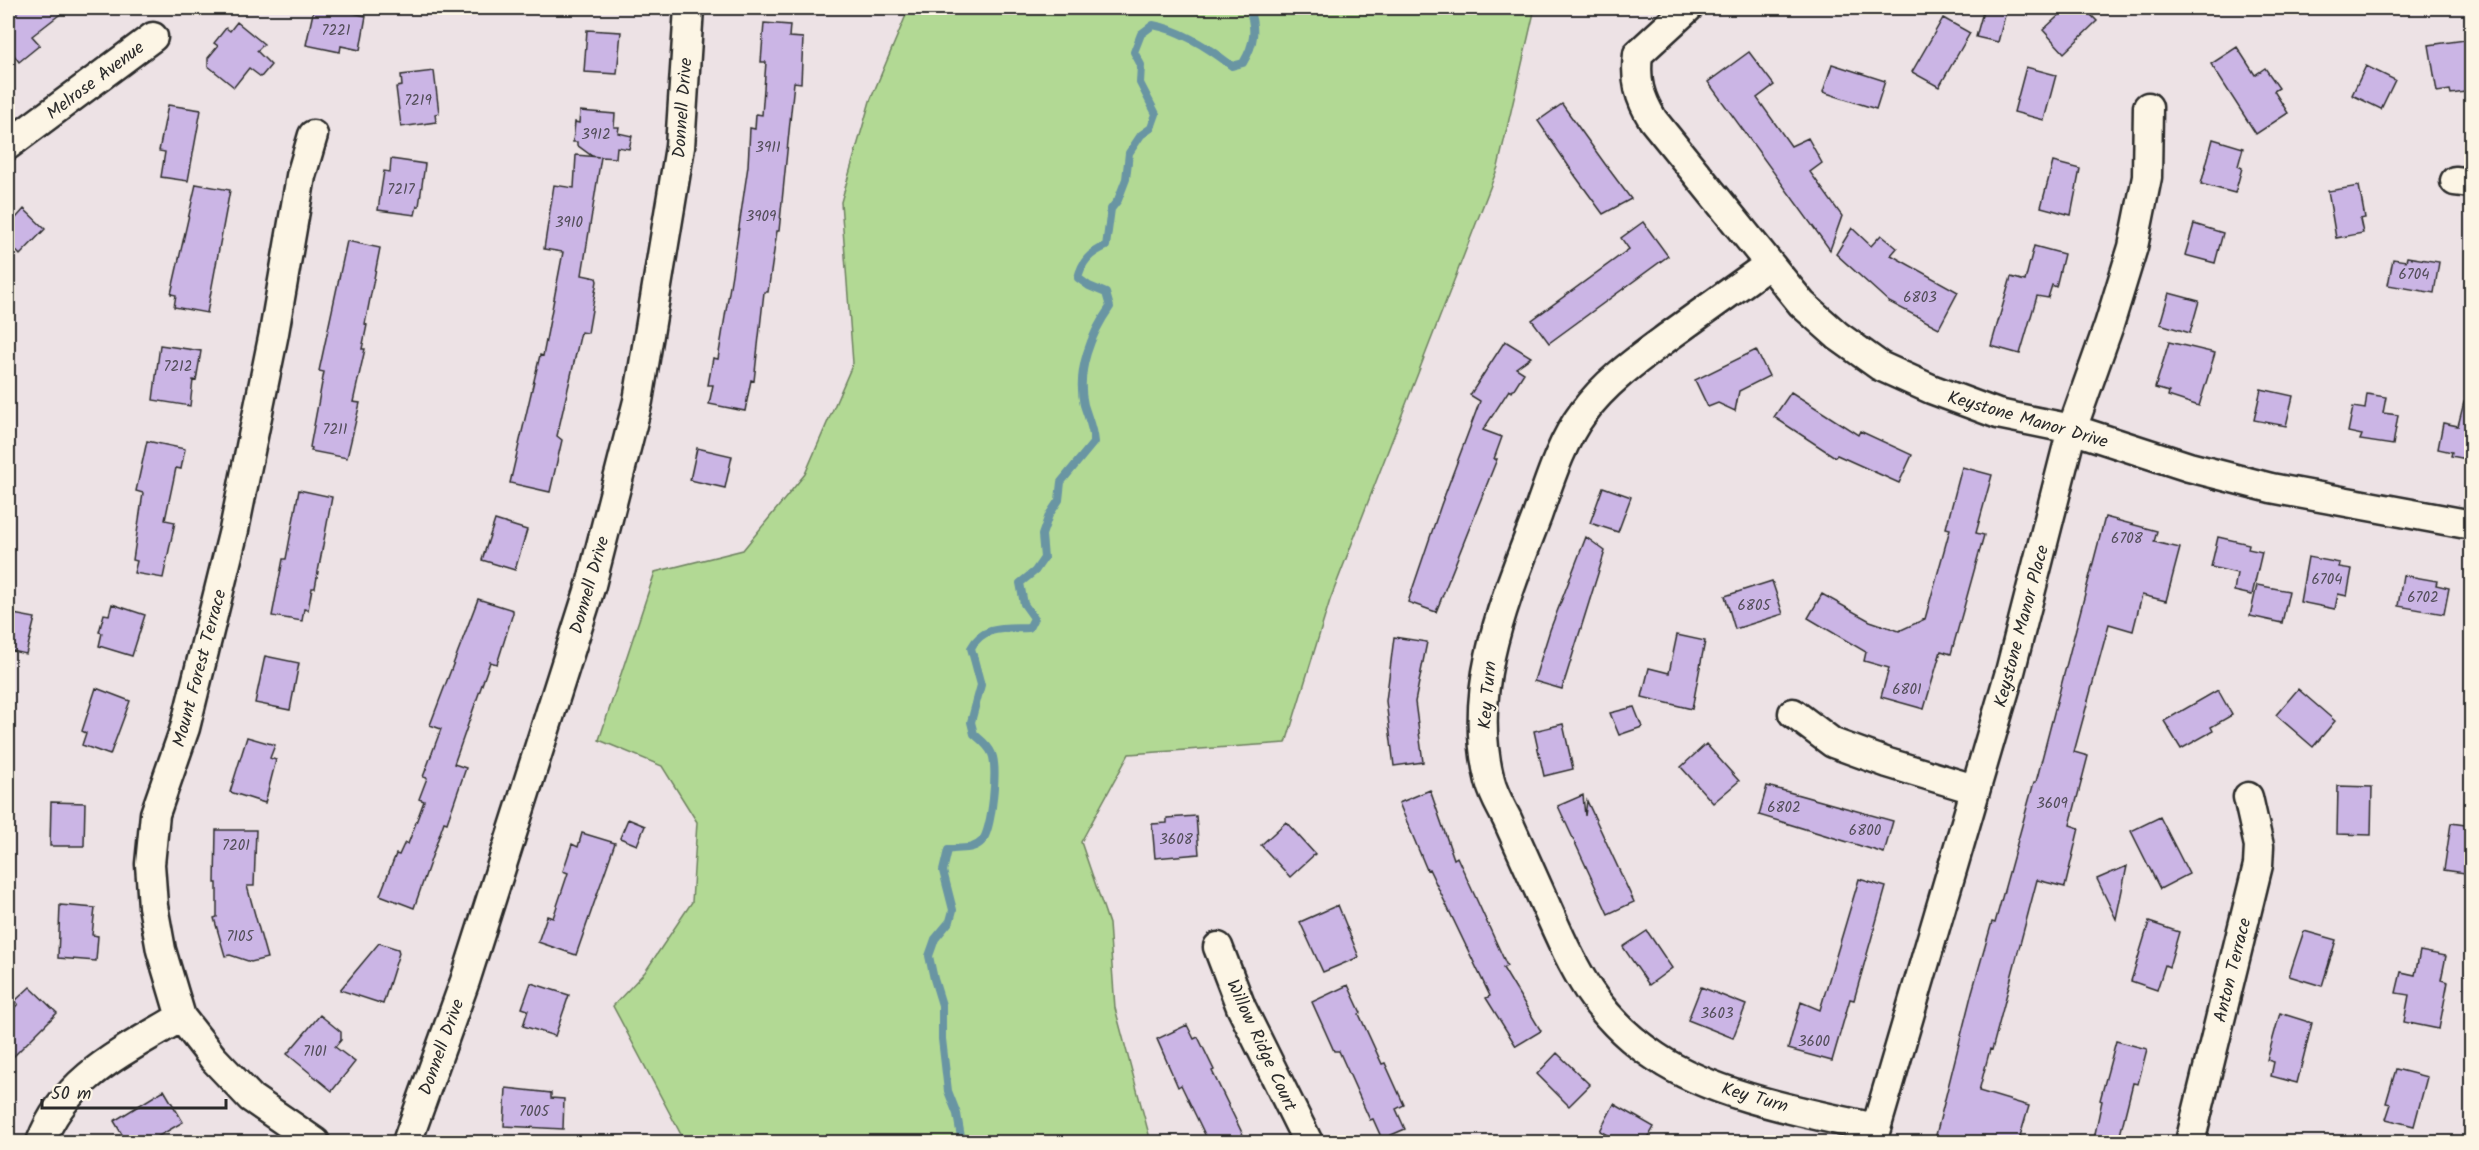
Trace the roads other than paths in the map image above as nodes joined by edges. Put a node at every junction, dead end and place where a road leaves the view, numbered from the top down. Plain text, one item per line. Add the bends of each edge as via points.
1 (689, 8) edge
2 (1688, 8) edge
3 (153, 37) dead end
4 (2148, 107) dead end
5 (313, 135) dead end
6 (8, 145) edge
7 (1768, 265) junction
8 (2072, 429) junction
9 (2472, 525) edge
10 (1793, 713) dead end
11 (1974, 789) junction
12 (2248, 796) dead end
13 (1218, 946) dead end
14 (181, 1017) junction
15 (1874, 1135) edge
16 (41, 1143) edge
17 (315, 1143) edge
18 (407, 1143) edge
19 (1308, 1143) edge
20 (2190, 1143) edge

1 - 18 street, Donnell Drive via 680,147 635,412 591,585 469,969
2 - 7 street, Keystone Manor Drive via 1638,54 1637,87 1642,101 1677,149
3 - 6 street, Melrose Avenue
4 - 8 street, Keystone Manor Place via 2147,177 2139,219 2109,325
5 - 14 street, Mount Forest Terrace via 301,176 234,530 185,728 155,814 150,864 153,906 161,950
7 - 8 street, Keystone Manor Drive via 1802,304 1880,366 1998,414
7 - 15 street, Key Turn via 1633,363 1582,413 1551,477 1499,619 1482,701 1482,736 1490,783 1561,939 1588,992 1616,1025 1656,1058 1703,1083
8 - 9 street, Keystone Manor Drive via 2189,467 2271,488
8 - 11 street, Keystone Manor Place via 2010,672
10 - 11 street via 1833,743
11 - 15 street, Keystone Manor Place
12 - 20 street, Anton Terrace via 2259,846 2258,865
13 - 19 street, Willow Ridge Court via 1241,1007
14 - 16 street via 107,1061 71,1091 53,1114
14 - 17 street, Mount Forest Terrace via 251,1098

